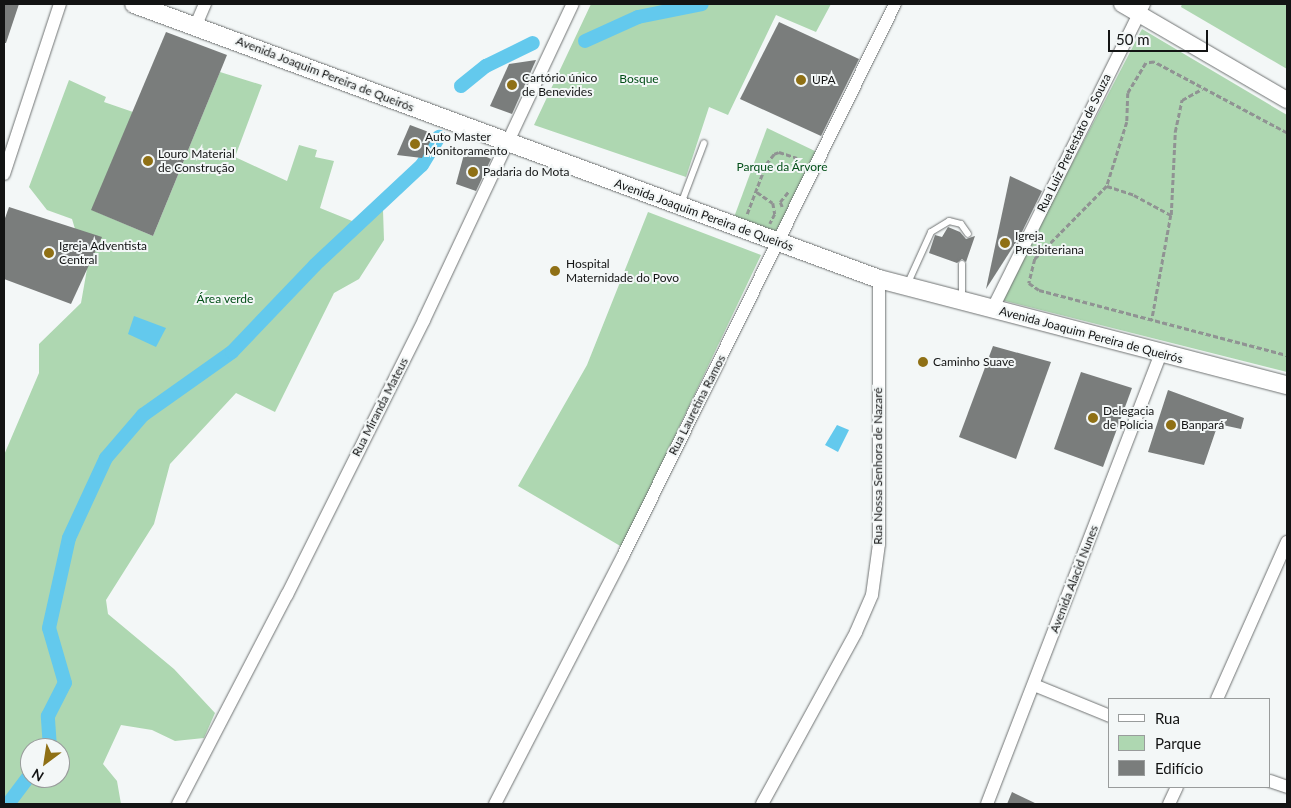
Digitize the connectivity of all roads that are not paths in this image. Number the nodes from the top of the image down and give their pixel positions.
1 (60, 4) edge
2 (134, 4) edge
3 (205, 4) edge
4 (573, 4) edge
5 (895, 4) edge
6 (1122, 4) edge
7 (1141, 9) edge
8 (196, 26) junction
9 (1287, 100) edge
10 (508, 142) junction
11 (704, 143) dead end
12 (4, 174) edge
13 (680, 208) junction
14 (968, 234) dead end
15 (772, 240) junction
16 (962, 264) dead end
17 (879, 279) junction
18 (906, 286) junction
19 (962, 302) junction
20 (992, 310) junction
21 (1160, 354) junction
22 (1287, 385) edge
23 (1287, 542) edge
24 (1034, 684) junction
25 (1217, 698) edge
26 (1108, 715) edge
27 (1271, 781) edge
28 (1287, 787) edge
29 (1177, 788) edge
30 (178, 804) edge
31 (496, 804) edge
32 (762, 804) edge
33 (987, 804) edge
34 (1169, 804) edge

1 - 12 street
2 - 8 main road, Avenida Joaquim Pereira de Queirós
3 - 8 street
4 - 10 street, Rua Miranda Mateus
5 - 15 street, Rua Lauretina Ramos
6 - 7 street
7 - 9 street
7 - 20 street, Rua Luiz Pretestato de Souza
8 - 10 main road, Avenida Joaquim Pereira de Queirós
10 - 13 main road, Avenida Joaquim Pereira de Queirós
10 - 30 street, Rua Miranda Mateus
11 - 13 lane
13 - 15 main road, Avenida Joaquim Pereira de Queirós
14 - 18 lane
15 - 17 main road, Avenida Joaquim Pereira de Queirós
15 - 31 street, Rua Lauretina Ramos
16 - 19 lane
17 - 18 main road, Avenida Joaquim Pereira de Queirós
17 - 32 street, Rua Nossa Senhora de Nazaré
18 - 19 main road, Avenida Joaquim Pereira de Queirós
19 - 20 main road, Avenida Joaquim Pereira de Queirós
20 - 21 main road, Avenida Joaquim Pereira de Queirós
21 - 22 main road, Avenida Joaquim Pereira de Queirós
21 - 24 street, Avenida Alacid Nunes
23 - 25 street
24 - 26 street
24 - 33 street, Avenida Alacid Nunes
27 - 28 street
29 - 34 street

